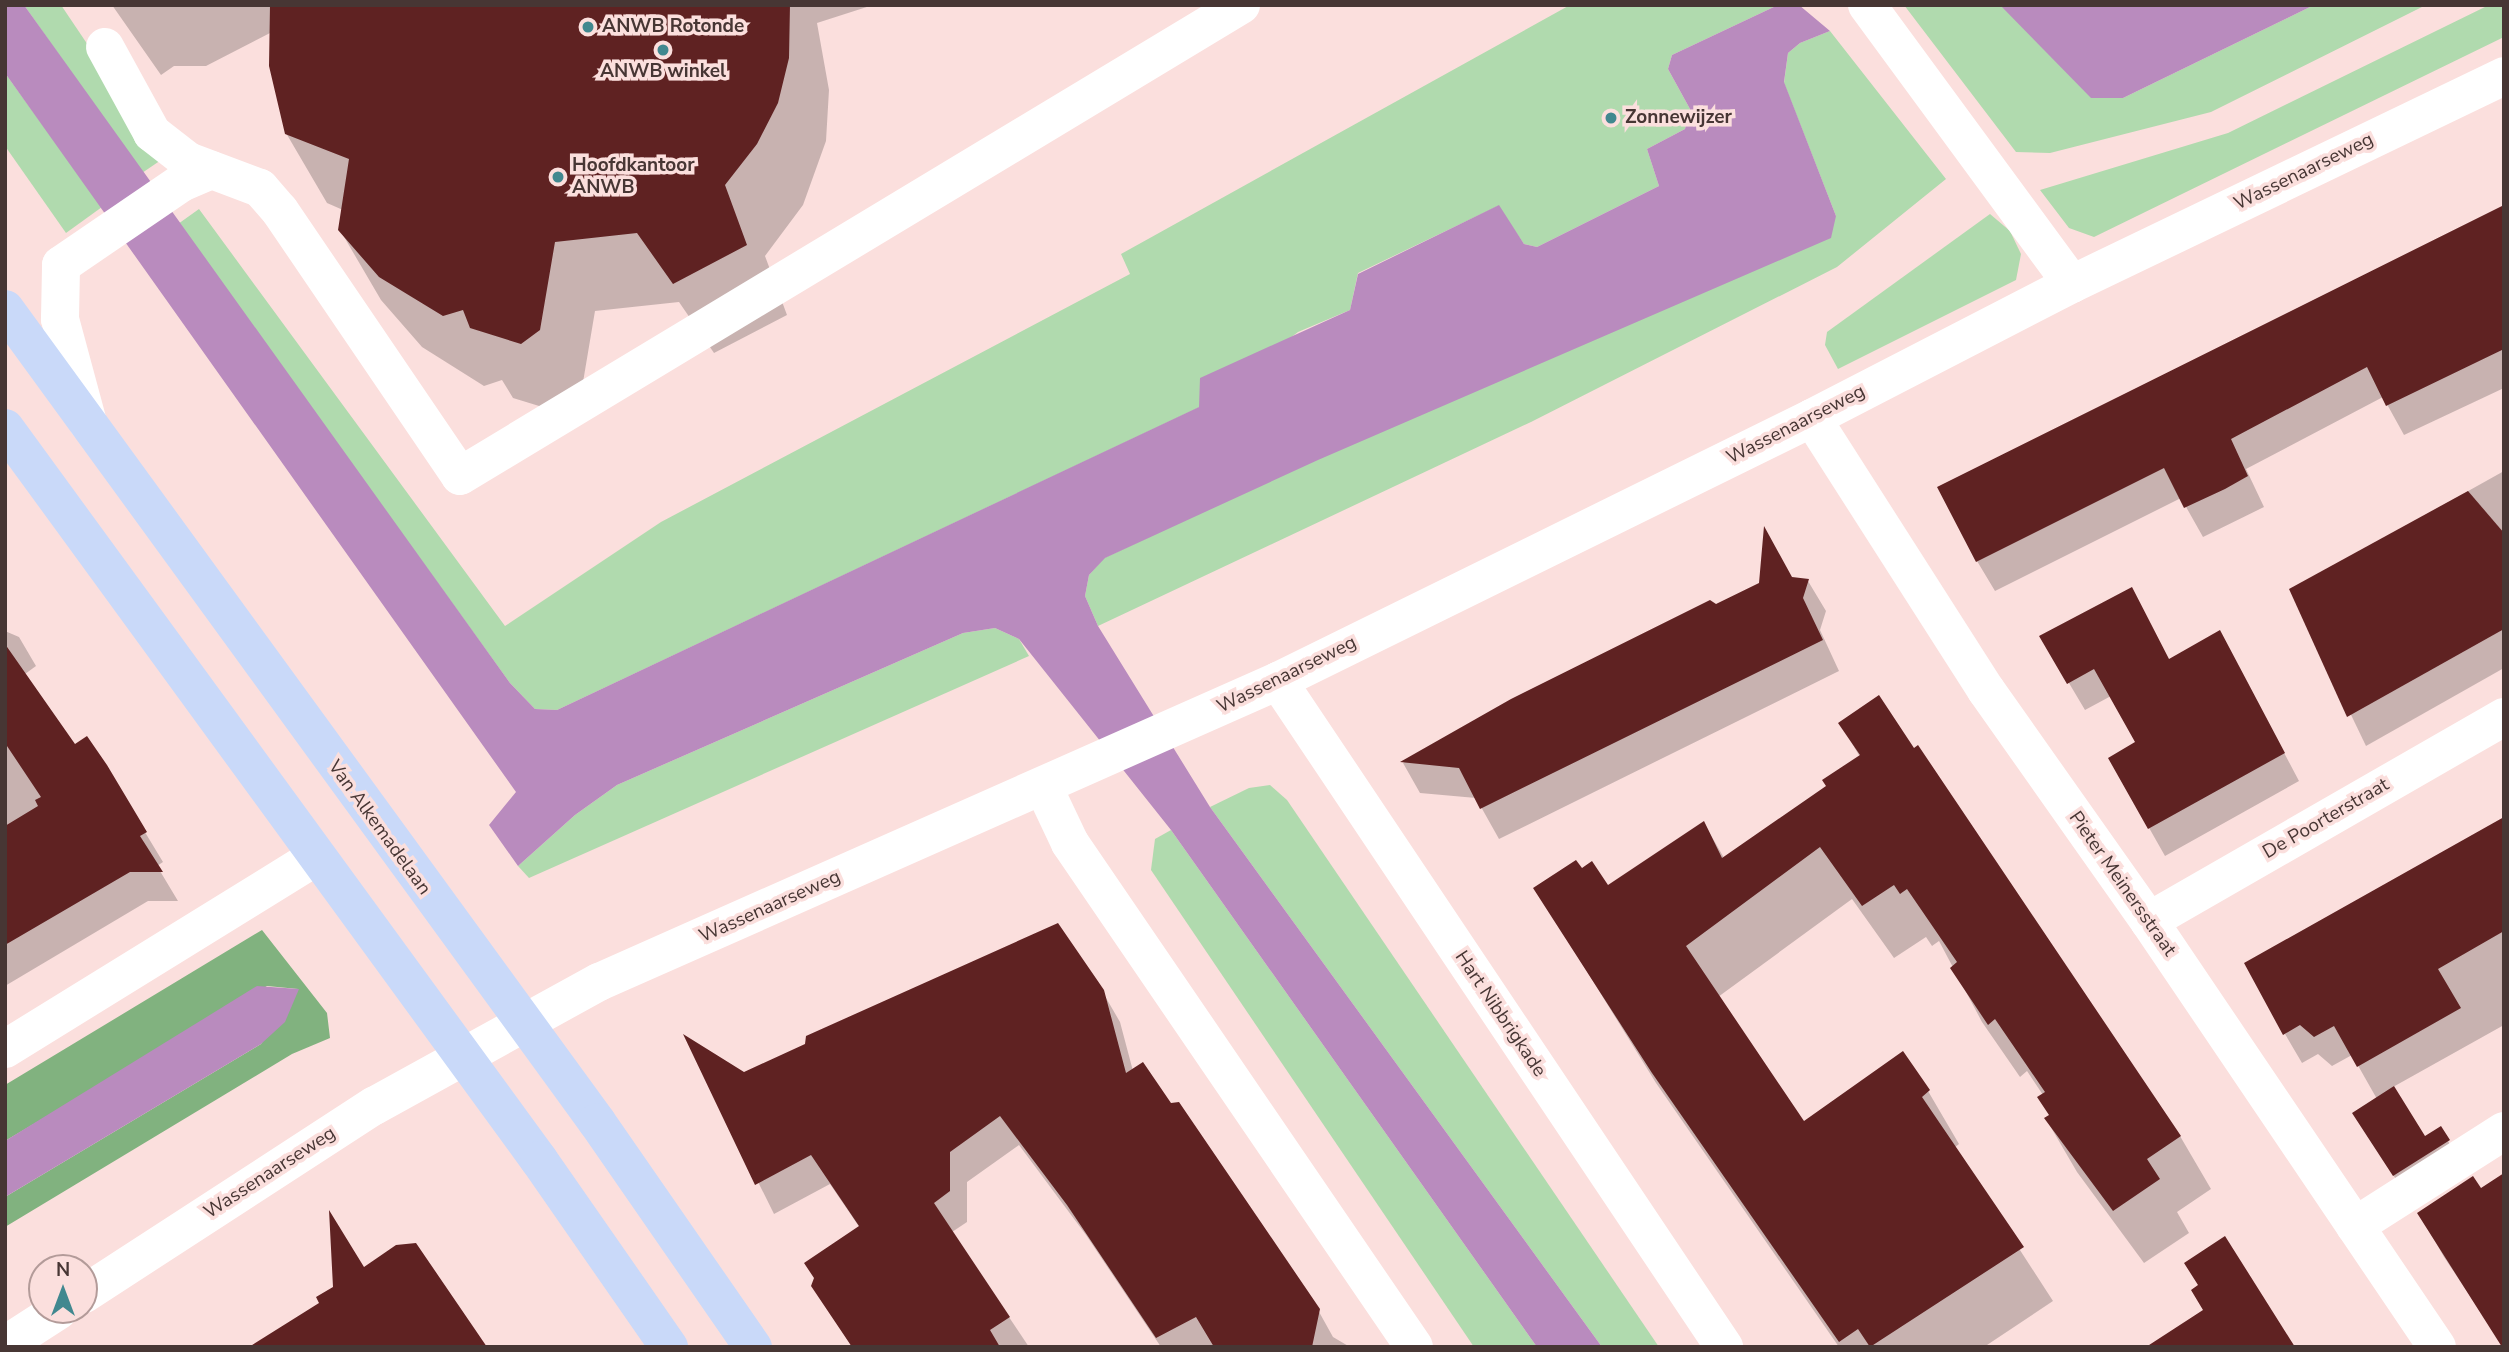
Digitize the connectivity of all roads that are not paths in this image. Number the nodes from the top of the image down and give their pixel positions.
1 (1241, 5) edge
2 (1867, 6) edge
3 (105, 47) dead end
4 (2504, 76) edge
5 (196, 177) junction
6 (2072, 284) junction
7 (5, 309) edge
8 (1812, 418) junction
9 (5, 428) edge
10 (90, 428) junction
11 (1278, 681) junction
12 (2504, 717) edge
13 (1043, 786) junction
14 (316, 857) junction
15 (2149, 921) junction
16 (524, 1022) junction
17 (5, 1049) edge
18 (461, 1056) junction
19 (2504, 1131) edge
20 (2354, 1226) junction
21 (98, 1285) edge
22 (37, 1324) edge
23 (5, 1345) edge
24 (669, 1347) edge
25 (753, 1347) edge
26 (1414, 1347) edge
27 (1724, 1347) edge
28 (2437, 1347) edge

1 - 5 street
2 - 6 street
3 - 5 street
4 - 6 street, Wassenaarseweg
5 - 10 street
6 - 8 street, Wassenaarseweg
7 - 10 main road, Van Alkemadelaan
8 - 11 street, Wassenaarseweg
8 - 15 street, Pieter Meinersstraat
9 - 14 main road
10 - 16 main road, Van Alkemadelaan
11 - 13 street, Wassenaarseweg
11 - 27 street, Hart Nibbrigkade
12 - 15 street, De Poorterstraat
13 - 16 street, Wassenaarseweg
13 - 26 street
14 - 17 street
14 - 18 main road
15 - 20 street, Pieter Meinersstraat
16 - 18 street, Wassenaarseweg
16 - 25 main road, Van Alkemadelaan
18 - 21 street, Wassenaarseweg
18 - 24 main road
19 - 20 street
20 - 28 street, Pieter Meinersstraat
22 - 23 street

